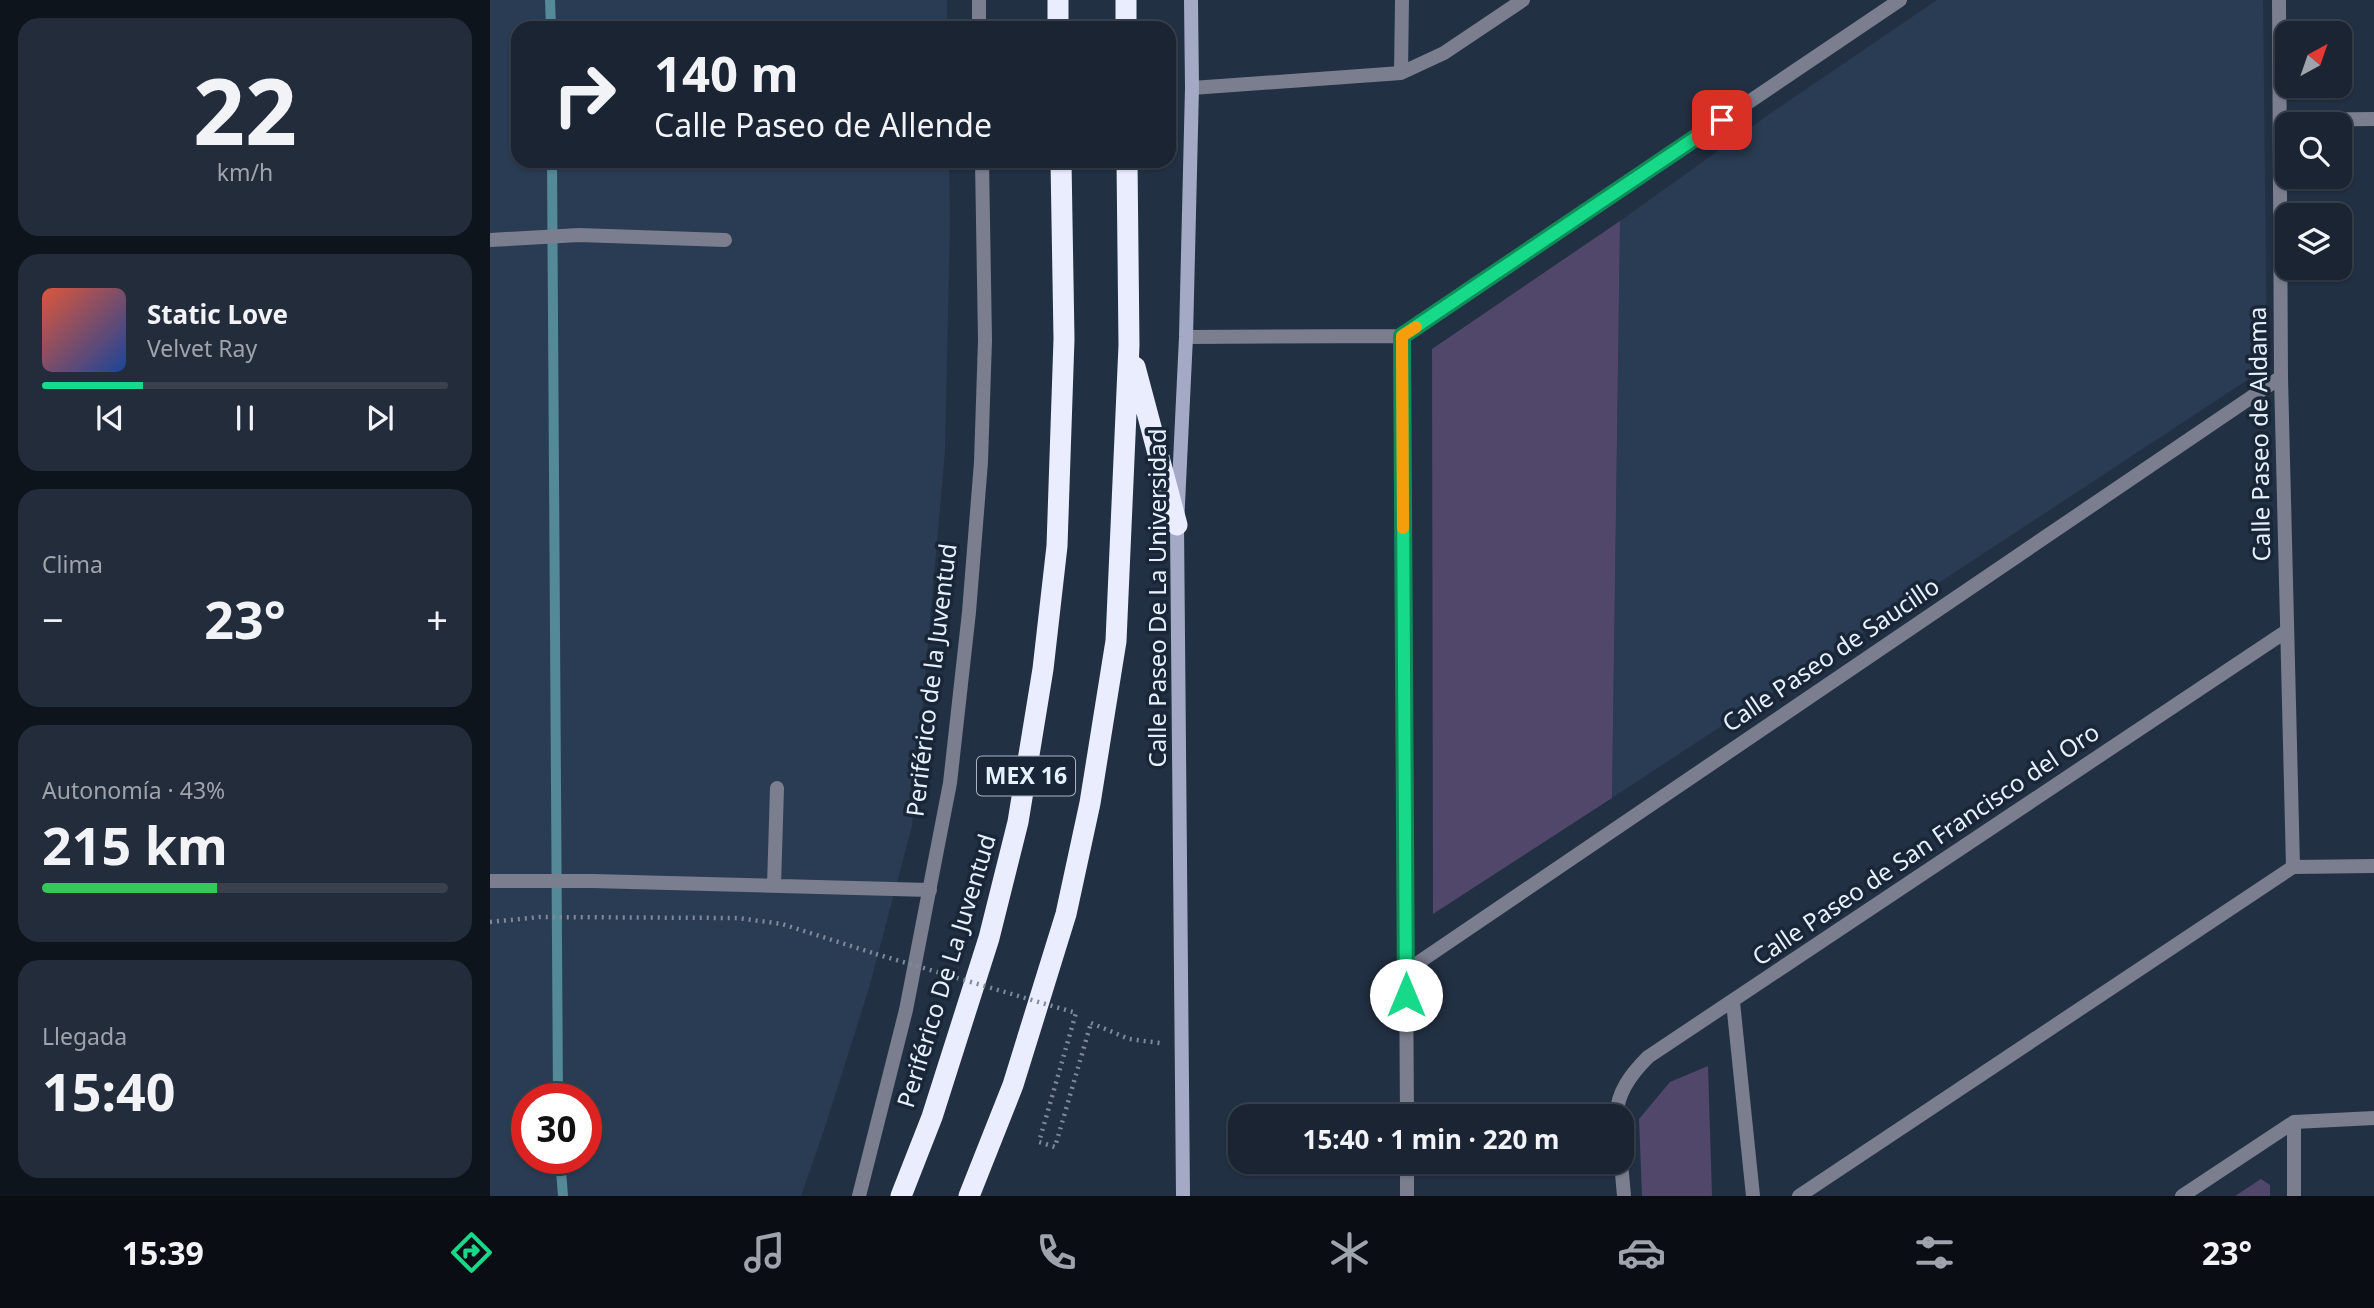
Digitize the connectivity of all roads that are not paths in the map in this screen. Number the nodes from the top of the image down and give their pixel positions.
1 (979, 0) edge
2 (1058, 0) edge
3 (1126, 0) edge
4 (1191, 0) edge
5 (1402, 0) edge
6 (1523, 0) edge
7 (1900, 0) edge
8 (2279, 0) edge
9 (979, 21) edge
10 (1058, 21) edge
11 (1126, 21) edge
12 (1401, 72) junction
13 (1192, 88) junction
14 (2280, 112) edge
15 (2352, 120) edge
16 (2374, 120) edge
17 (982, 168) edge
18 (1061, 168) edge
19 (1128, 168) edge
20 (2280, 189) edge
21 (490, 240) edge
22 (724, 240) dead end
23 (1402, 336) junction
24 (1186, 337) junction
25 (1129, 345) junction
26 (2281, 377) junction
27 (1177, 526) junction
28 (2285, 632) junction
29 (776, 788) dead end
30 (2374, 866) edge
31 (2293, 867) junction
32 (490, 881) edge
33 (774, 886) junction
34 (930, 890) junction
35 (1406, 971) junction
36 (1733, 1002) junction
37 (1407, 1104) edge
38 (1618, 1104) edge
39 (2374, 1118) edge
40 (2294, 1122) junction
41 (1407, 1174) edge
42 (1622, 1174) edge
43 (859, 1196) edge
44 (901, 1196) edge
45 (969, 1196) edge
46 (1183, 1196) edge
47 (1407, 1196) edge
48 (1624, 1196) edge
49 (1753, 1196) edge
50 (1799, 1196) edge
51 (2182, 1196) edge
52 (2294, 1196) edge

1 - 9 street
2 - 10 highway
3 - 11 highway
4 - 13 street, Calle Paseo De La Universidad
5 - 12 street
6 - 12 street
7 - 23 street
8 - 14 street, Calle Paseo de Aldama
12 - 13 street
13 - 24 street, Calle Paseo De La Universidad
15 - 16 street
17 - 34 street, Periférico de la Juventud
18 - 44 highway, Periférico De La Juventud / MEX 16
19 - 25 highway, MEX 16
20 - 26 street, Calle Paseo de Aldama
21 - 22 street
23 - 24 street
23 - 35 street
24 - 27 street, Calle Paseo De La Universidad
25 - 27 highway
25 - 45 highway, MEX 16
26 - 28 street, Calle Paseo de Aldama
26 - 35 street, Calle Paseo de Saucillo
27 - 46 street, Calle Paseo De La Universidad
28 - 31 street, Calle Paseo de Aldama
28 - 36 street, Calle Paseo de San Francisco del Oro
29 - 33 street
30 - 31 street
31 - 50 street
32 - 33 street
33 - 34 street
34 - 43 street, Periférico de la Juventud
35 - 37 street
36 - 38 street, Calle Paseo de San Francisco del Oro
36 - 49 street
39 - 40 street
40 - 51 street
40 - 52 street
41 - 47 street
42 - 48 street

